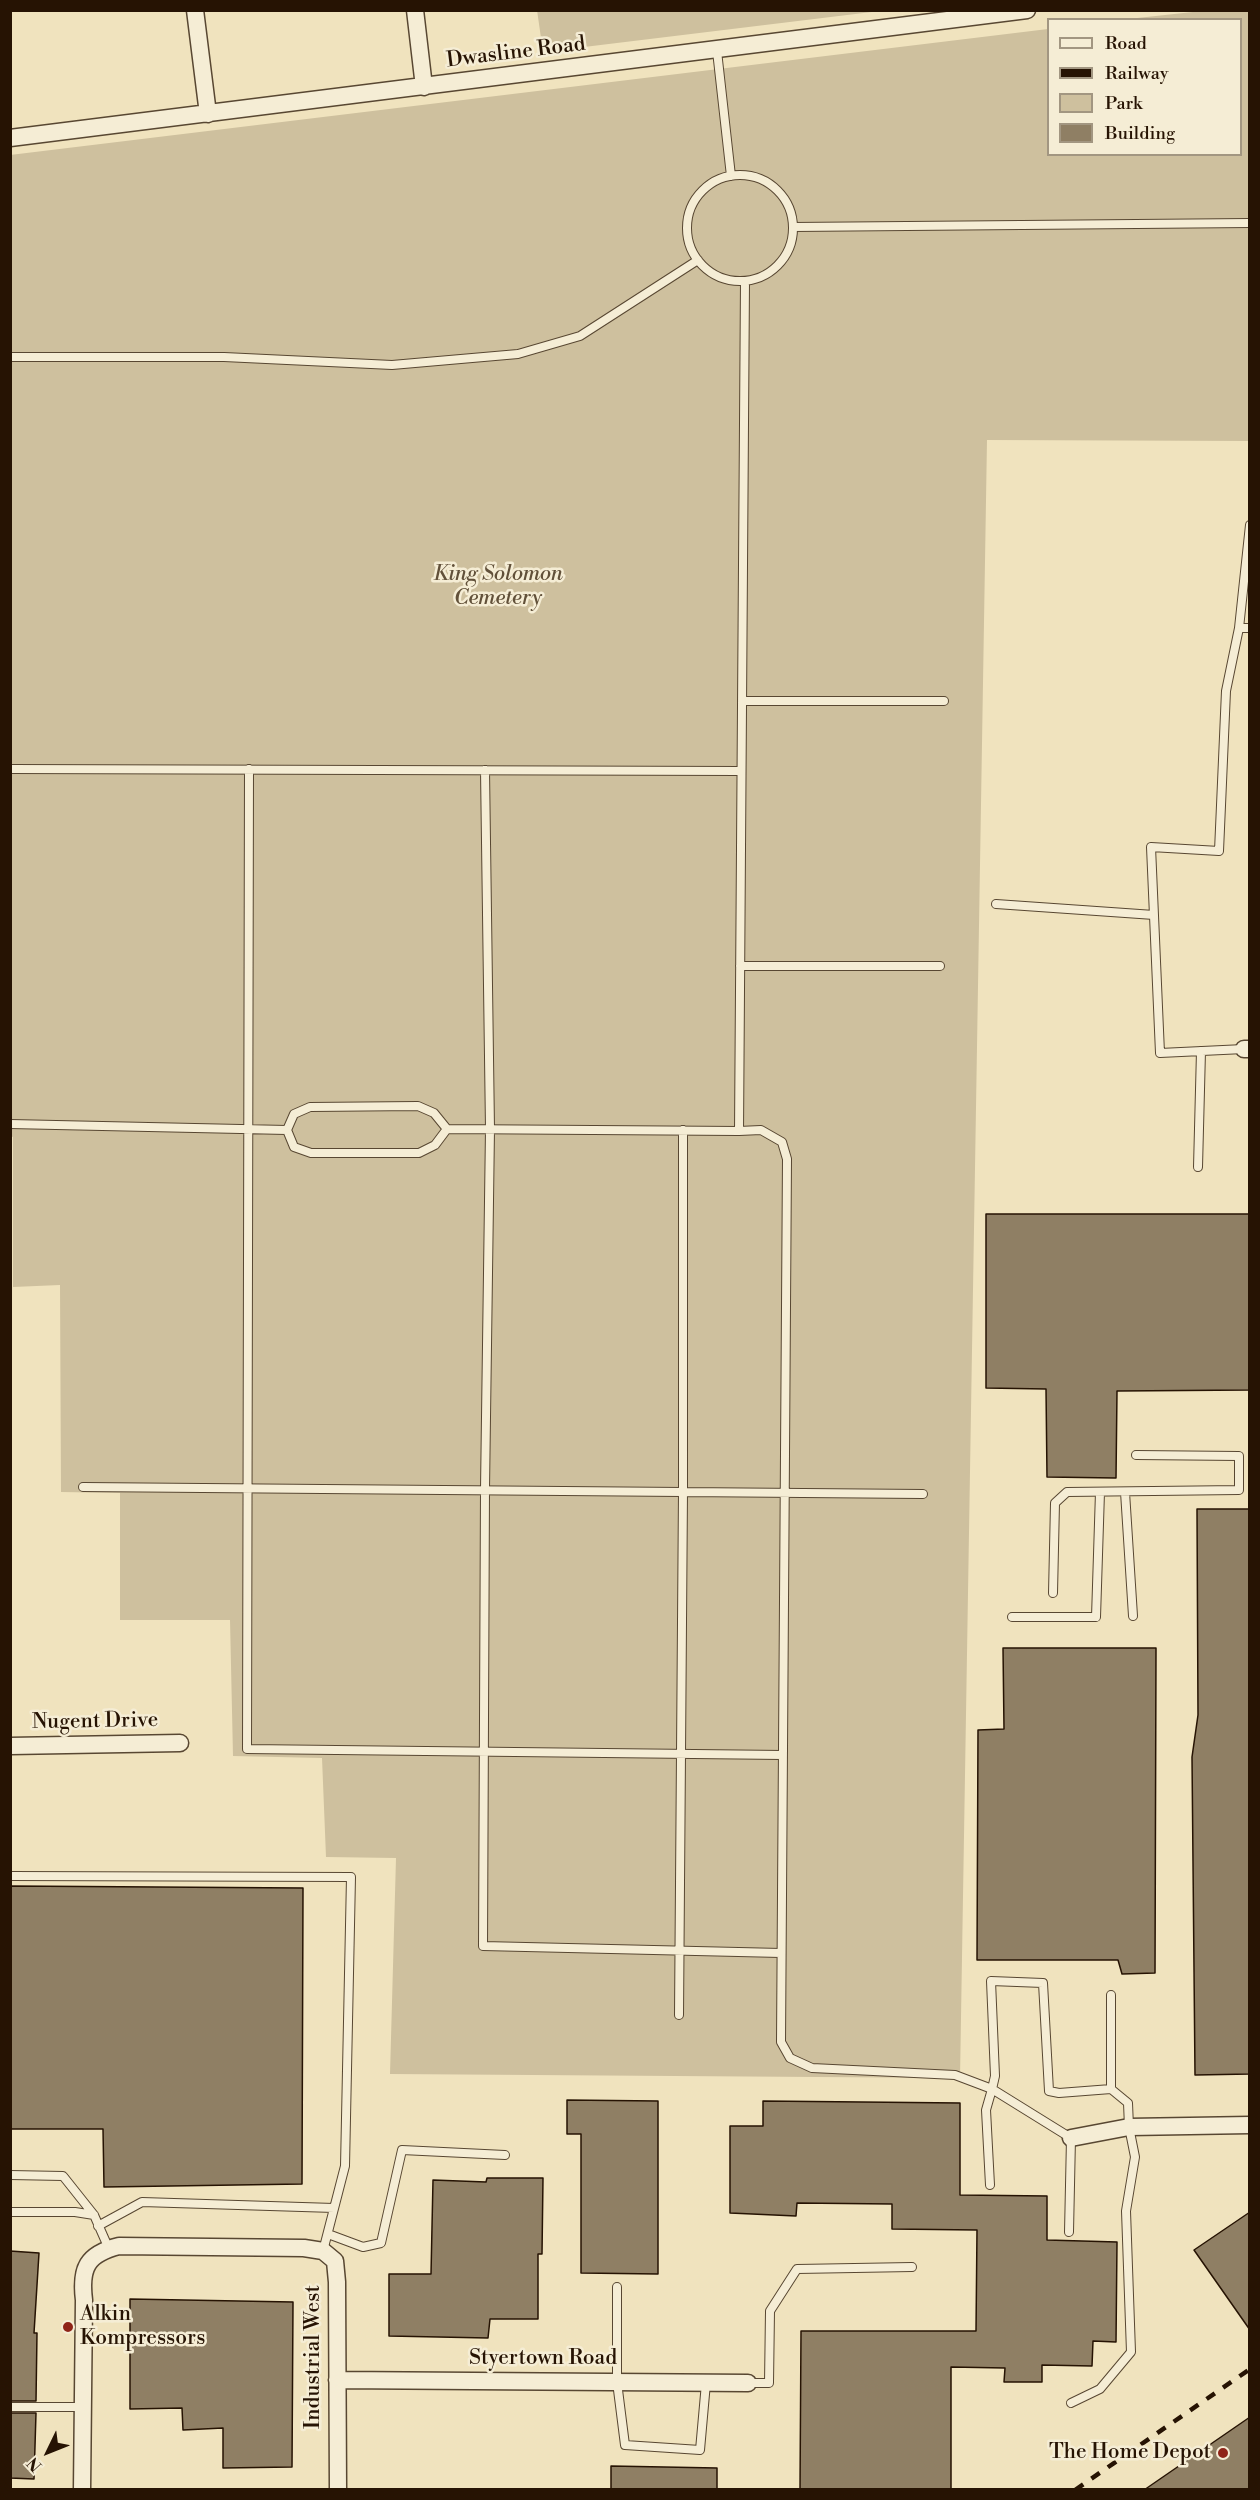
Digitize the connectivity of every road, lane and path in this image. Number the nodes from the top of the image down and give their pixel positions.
1 (195, 10) edge
2 (415, 10) edge
3 (1027, 10) edge
4 (717, 51) junction
5 (424, 87) junction
6 (208, 114) junction
7 (10, 138) edge
8 (731, 176) junction
9 (1250, 223) edge
10 (793, 227) junction
11 (698, 260) junction
12 (745, 281) junction
13 (10, 357) edge
14 (1250, 525) edge
15 (1239, 628) junction
16 (1250, 628) edge
17 (742, 701) junction
18 (944, 701) dead end
19 (10, 769) edge
20 (249, 769) junction
21 (485, 770) junction
22 (741, 771) junction
23 (996, 904) dead end
24 (1154, 915) junction
25 (740, 966) junction
26 (940, 966) dead end
27 (1247, 1049) edge
28 (1201, 1051) junction
29 (10, 1124) edge
30 (248, 1128) junction
31 (447, 1129) junction
32 (490, 1129) junction
33 (287, 1130) junction
34 (683, 1130) junction
35 (739, 1131) junction
36 (1198, 1167) dead end
37 (1136, 1455) dead end
38 (1239, 1480) junction
39 (1250, 1480) edge
40 (83, 1487) dead end
41 (248, 1488) junction
42 (485, 1490) junction
43 (683, 1491) junction
44 (785, 1491) junction
45 (1125, 1491) junction
46 (1100, 1492) junction
47 (923, 1494) dead end
48 (1053, 1593) dead end
49 (1133, 1616) dead end
50 (1011, 1617) dead end
51 (180, 1743) dead end
52 (10, 1746) edge
53 (483, 1752) junction
54 (680, 1754) junction
55 (783, 1755) junction
56 (10, 1876) edge
57 (679, 1951) junction
58 (781, 1953) junction
59 (1112, 1995) dead end
60 (679, 2015) dead end
61 (992, 2089) junction
62 (1111, 2089) junction
63 (1250, 2125) edge
64 (1129, 2127) junction
65 (1071, 2138) junction
66 (505, 2155) dead end
67 (10, 2175) edge
68 (990, 2185) dead end
69 (334, 2208) junction
70 (10, 2212) edge
71 (94, 2215) junction
72 (99, 2226) junction
73 (1069, 2232) dead end
74 (328, 2234) junction
75 (109, 2249) junction
76 (323, 2251) junction
77 (912, 2267) dead end
78 (617, 2287) dead end
79 (337, 2380) junction
80 (617, 2382) junction
81 (706, 2383) junction
82 (748, 2383) joint
83 (1071, 2403) dead end
84 (10, 2407) edge
85 (83, 2407) junction
86 (82, 2490) edge
87 (338, 2490) edge

1 - 6 street
2 - 5 street
3 - 4 street, Dwasline Road
4 - 5 street, Dwasline Road
4 - 8 lane
5 - 6 street, Dwasline Road
6 - 7 street, Dwasline Road
8 - 10 lane
8 - 11 lane
9 - 10 lane
10 - 12 lane
11 - 12 lane
11 - 13 lane
12 - 17 lane
14 - 15 lane
15 - 16 lane
15 - 24 lane
17 - 18 lane
17 - 22 lane
19 - 20 lane
20 - 21 lane
20 - 30 lane
21 - 22 lane
21 - 32 lane
22 - 25 lane
23 - 24 lane
24 - 28 lane
25 - 26 lane
25 - 35 lane
27 - 28 lane
28 - 36 lane
29 - 30 lane
30 - 33 lane
30 - 41 lane
31 - 32 lane
31 - 33 lane
31 - 33 lane
32 - 34 lane
32 - 42 lane
34 - 35 lane
34 - 43 lane
35 - 44 lane
37 - 38 lane
38 - 39 lane
38 - 45 lane
40 - 41 lane
41 - 42 lane
41 - 53 lane
42 - 43 lane
42 - 53 lane
43 - 44 lane
43 - 54 lane
44 - 47 lane
44 - 55 lane
45 - 46 lane
45 - 49 lane
46 - 48 lane
46 - 50 lane
51 - 52 street, Nugent Drive
53 - 54 lane
53 - 57 lane
54 - 55 lane
54 - 57 lane
55 - 58 lane
56 - 69 lane
57 - 58 lane
57 - 60 lane
58 - 61 lane
59 - 62 lane
61 - 62 lane
61 - 65 lane
61 - 68 lane
62 - 64 lane
63 - 64 street
64 - 65 street
64 - 83 lane
65 - 73 lane
66 - 74 lane
67 - 71 lane
69 - 72 lane
69 - 74 lane
70 - 71 lane
71 - 72 lane
72 - 75 lane
74 - 76 lane
75 - 76 street
75 - 85 street
76 - 79 street, Industrial West
77 - 82 lane
78 - 80 lane
79 - 80 street, Styertown Road
79 - 87 street, Industrial West
80 - 81 street, Styertown Road
80 - 81 lane
81 - 82 street, Styertown Road
84 - 85 lane
85 - 86 street

